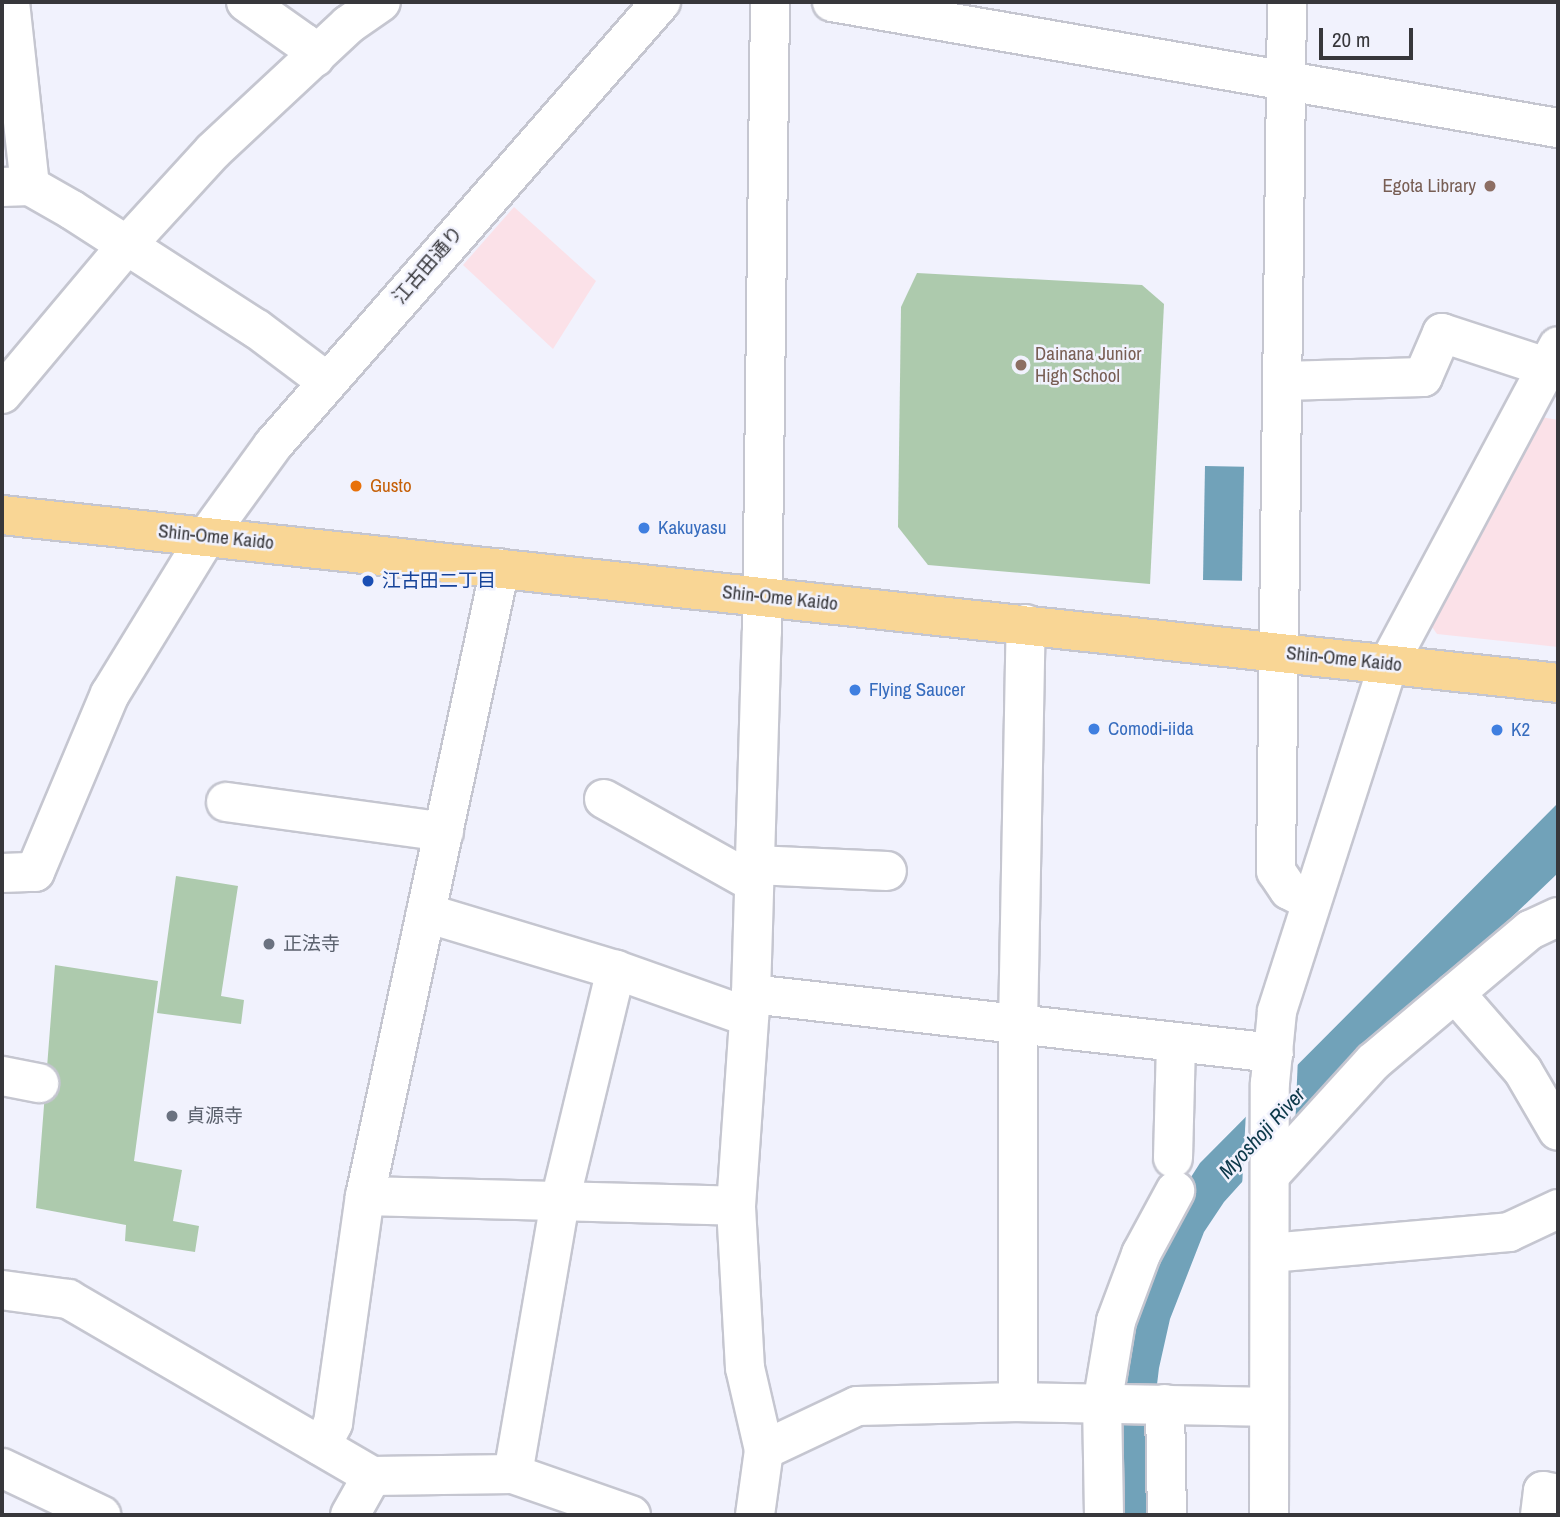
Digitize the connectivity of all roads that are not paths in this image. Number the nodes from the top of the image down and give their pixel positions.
1 (10, 2) edge
2 (246, 2) edge
3 (381, 2) edge
4 (661, 2) edge
5 (770, 2) edge
6 (832, 2) edge
7 (1287, 2) edge
8 (1025, 18) edge
9 (315, 57) junction
10 (1284, 80) junction
11 (1558, 128) edge
12 (16, 186) edge
13 (126, 246) junction
14 (1552, 357) edge
15 (326, 381) junction
16 (1283, 381) junction
17 (2, 394) edge
18 (2, 515) edge
19 (207, 536) junction
20 (500, 568) junction
21 (762, 596) junction
22 (1026, 624) junction
23 (1277, 651) junction
24 (1389, 663) junction
25 (1558, 683) edge
26 (604, 799) dead end
27 (226, 803) dead end
28 (444, 832) junction
29 (887, 871) dead end
30 (2, 873) edge
31 (755, 874) junction
32 (1310, 901) junction
33 (426, 913) junction
34 (1558, 917) edge
35 (616, 970) junction
36 (1455, 993) junction
37 (750, 1005) junction
38 (1018, 1026) junction
39 (1176, 1044) junction
40 (2, 1076) edge
41 (1265, 1079) junction
42 (40, 1083) dead end
43 (1558, 1130) edge
44 (1272, 1162) junction
45 (365, 1196) junction
46 (561, 1201) junction
47 (736, 1206) junction
48 (1558, 1209) edge
49 (1270, 1253) junction
50 (2, 1290) edge
51 (1018, 1402) junction
52 (1107, 1405) junction
53 (1162, 1405) junction
54 (1269, 1407) junction
55 (321, 1446) junction
56 (764, 1450) junction
57 (2, 1468) edge
58 (513, 1474) junction
59 (372, 1476) junction
60 (1558, 1494) edge
61 (101, 1515) edge
62 (350, 1515) edge
63 (631, 1515) edge
64 (755, 1515) edge
65 (1104, 1515) edge
66 (1167, 1515) edge
67 (1269, 1515) edge
68 (1540, 1515) edge

1 - 12 street
2 - 9 street
3 - 9 street
4 - 15 street, 江古田通り
5 - 21 street
6 - 8 street
7 - 10 street
8 - 10 street
9 - 13 street
10 - 11 street
10 - 16 street
12 - 13 street
13 - 15 street
13 - 17 street
14 - 16 street
14 - 24 street
15 - 19 street, 江古田通り
16 - 23 street
18 - 19 main road, Shin-Ome Kaido
19 - 20 main road, Shin-Ome Kaido
19 - 30 street, 江古田通り
20 - 21 main road, Shin-Ome Kaido
20 - 28 street
21 - 22 main road, Shin-Ome Kaido
21 - 31 street
22 - 23 main road, Shin-Ome Kaido
22 - 38 street
23 - 24 main road, Shin-Ome Kaido
23 - 32 street
24 - 25 main road, Shin-Ome Kaido
24 - 32 street
26 - 31 street
27 - 28 street
28 - 33 street
29 - 31 street
31 - 37 street
32 - 41 street
33 - 35 street
33 - 45 street
34 - 36 street
35 - 37 street
35 - 46 street
36 - 43 street
36 - 44 street
37 - 38 street
37 - 47 street
38 - 39 street
38 - 51 street
39 - 41 street
39 - 52 street
40 - 42 street
41 - 44 street
44 - 49 street
45 - 46 street
45 - 55 street
46 - 47 street
46 - 58 street
47 - 56 street
48 - 49 street
49 - 54 street
50 - 55 street
51 - 52 street
51 - 56 street
52 - 53 street
52 - 65 street
53 - 54 street
53 - 66 street
54 - 67 street
55 - 59 street
56 - 64 street
57 - 61 street
58 - 59 street
58 - 63 street
59 - 62 street
60 - 68 street

